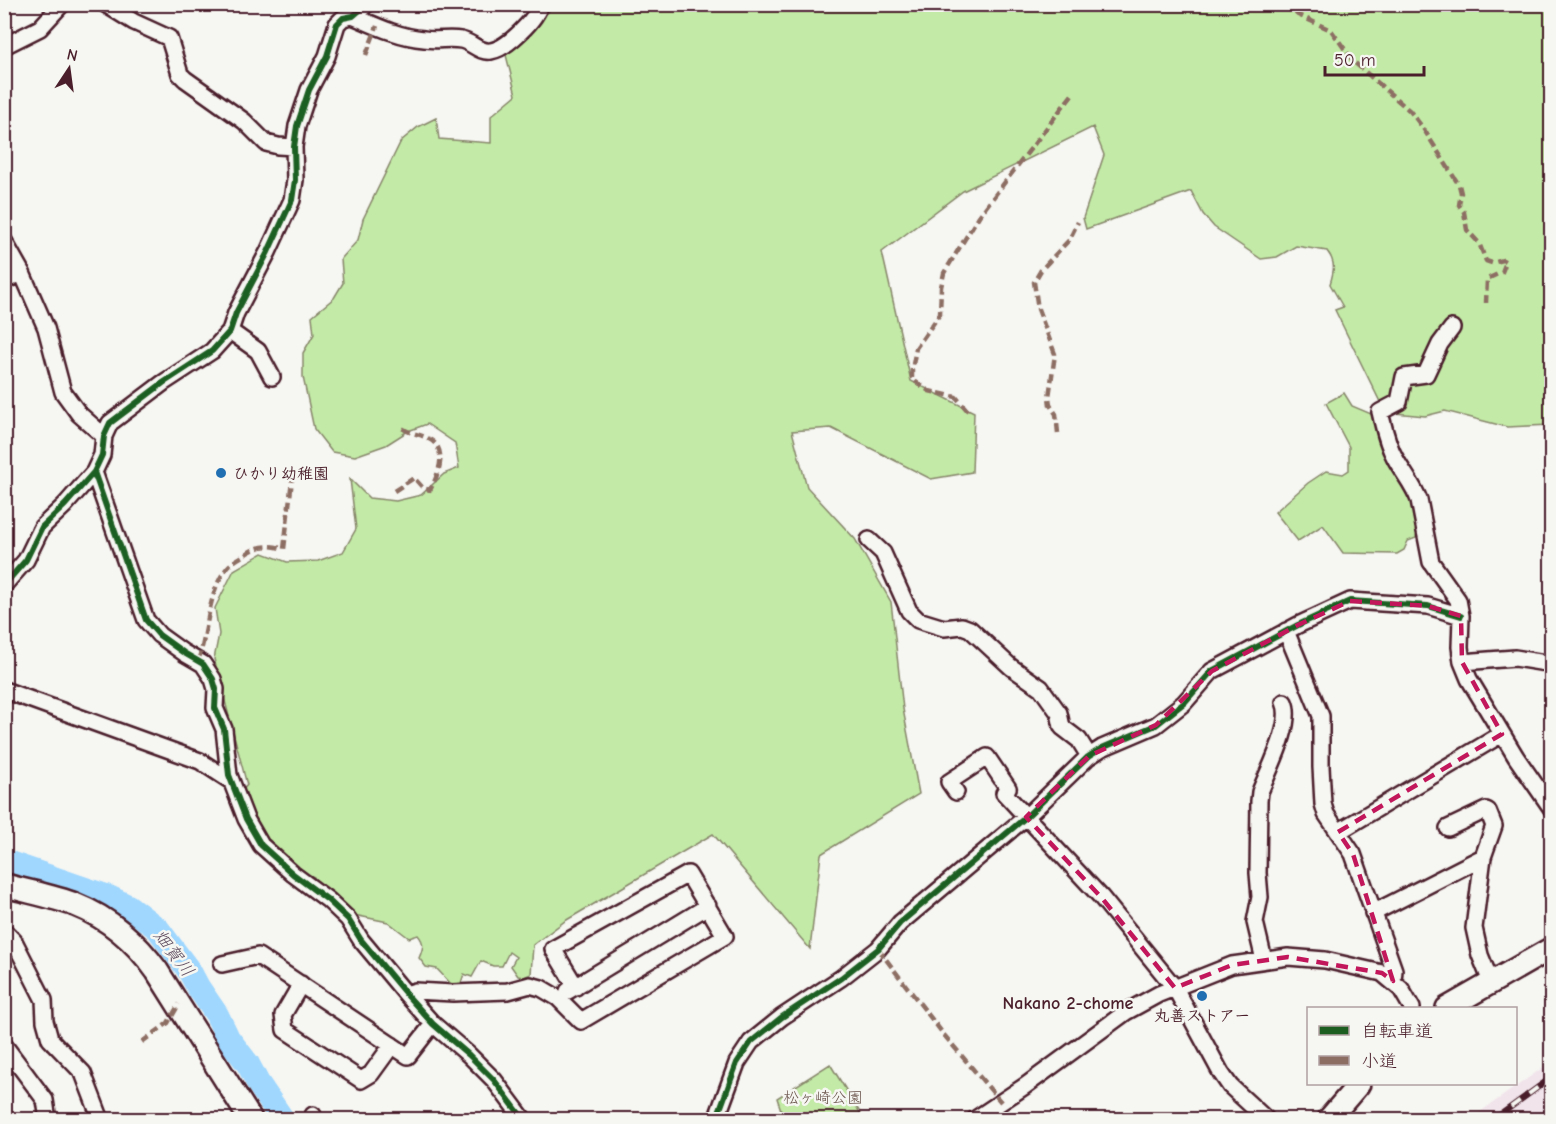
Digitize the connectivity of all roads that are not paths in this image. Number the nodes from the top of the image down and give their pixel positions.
1 (62, 4) edge
2 (105, 4) edge
3 (367, 4) edge
4 (540, 4) edge
5 (353, 16) junction
6 (4, 46) edge
7 (294, 147) junction
8 (4, 241) edge
9 (22, 273) junction
10 (4, 281) edge
11 (1452, 328) dead end
12 (230, 331) junction
13 (272, 378) dead end
14 (105, 436) junction
15 (94, 472) junction
16 (869, 540) dead end
17 (4, 585) edge
18 (1461, 616) junction
19 (1286, 631) junction
20 (1462, 662) junction
21 (1551, 664) edge
22 (4, 690) edge
23 (1284, 702) dead end
24 (1502, 734) junction
25 (1089, 756) junction
26 (231, 781) junction
27 (956, 792) dead end
28 (1551, 808) edge
29 (1026, 817) junction
30 (1448, 828) dead end
31 (1338, 832) junction
32 (1483, 858) junction
33 (4, 885) edge
34 (708, 906) junction
35 (1373, 913) junction
36 (4, 931) edge
37 (1551, 948) edge
38 (1264, 960) junction
39 (222, 964) dead end
40 (1393, 981) junction
41 (1491, 982) junction
42 (301, 984) junction
43 (576, 987) junction
44 (1175, 988) junction
45 (406, 994) junction
46 (558, 998) junction
47 (1411, 1007) edge
48 (1449, 1007) edge
49 (433, 1024) junction
50 (4, 1045) edge
51 (392, 1045) junction
52 (1357, 1085) edge
53 (48, 1119) edge
54 (101, 1119) edge
55 (251, 1119) edge
56 (524, 1119) edge
57 (723, 1119) edge
58 (975, 1119) edge
59 (1267, 1119) edge
60 (1328, 1119) edge

1 - 6 street
2 - 7 street
3 - 5 street
4 - 5 street
5 - 7 street
7 - 12 street
8 - 9 street
9 - 10 street
9 - 14 street
11 - 18 street
12 - 13 street
12 - 14 street
14 - 15 street
15 - 17 street
15 - 26 street
16 - 25 street
18 - 19 street
18 - 20 street
19 - 25 street
19 - 31 street
20 - 21 street
20 - 24 street
22 - 26 street
23 - 38 street
24 - 28 street
24 - 31 street
25 - 29 street
26 - 45 street
27 - 29 street
29 - 44 street
29 - 57 street
30 - 32 street
31 - 35 street
32 - 35 street
32 - 41 street
33 - 55 main road
34 - 43 street
34 - 43 street
34 - 46 street
35 - 40 street
36 - 54 street
37 - 41 main road
38 - 40 street
38 - 44 street
39 - 42 street
40 - 47 street
41 - 48 main road
42 - 51 street
42 - 51 street
43 - 46 street
44 - 58 street
44 - 59 street
45 - 46 street
45 - 49 street
49 - 51 street
49 - 56 street
50 - 53 street
52 - 60 main road

